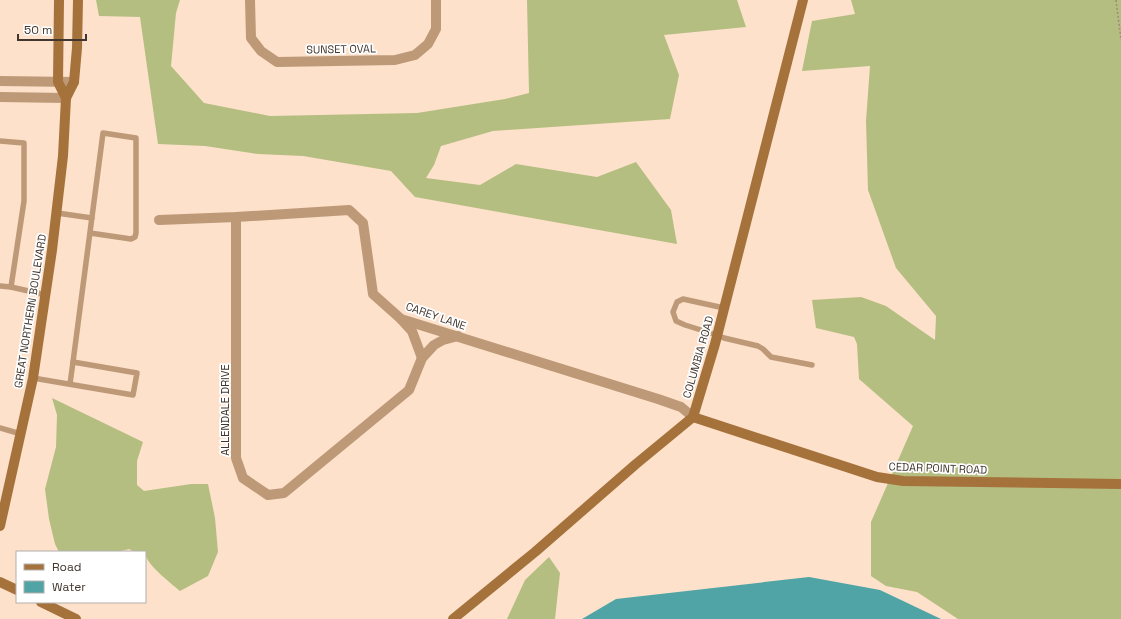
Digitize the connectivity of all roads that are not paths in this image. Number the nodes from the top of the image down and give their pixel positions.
1 (59, 0) edge
2 (78, 0) edge
3 (250, 0) edge
4 (436, 0) edge
5 (803, 0) edge
6 (0, 81) edge
7 (58, 82) junction
8 (74, 82) junction
9 (0, 97) edge
10 (66, 98) junction
11 (0, 140) edge
12 (57, 213) junction
13 (236, 217) junction
14 (92, 218) junction
15 (159, 220) dead end
16 (90, 233) junction
17 (0, 286) edge
18 (11, 287) junction
19 (46, 295) junction
20 (724, 308) junction
21 (401, 319) junction
22 (717, 335) junction
23 (458, 336) junction
24 (422, 358) junction
25 (73, 362) junction
26 (812, 365) dead end
27 (33, 378) junction
28 (70, 384) junction
29 (693, 417) junction
30 (0, 428) edge
31 (21, 434) junction
32 (1121, 484) edge
33 (0, 526) edge
34 (0, 582) edge
35 (16, 590) edge
36 (43, 603) edge
37 (76, 619) edge
38 (453, 619) edge

1 - 7 street, GREAT NORTHERN BOULEVARD
2 - 8 street, GREAT NORTHERN BOULEVARD
3 - 4 street, SUNSET OVAL
5 - 20 street, COLUMBIA ROAD
6 - 7 street
7 - 8 street
7 - 10 street, GREAT NORTHERN BOULEVARD
8 - 10 street, GREAT NORTHERN BOULEVARD
9 - 10 street
10 - 12 street, GREAT NORTHERN BOULEVARD
11 - 18 lane
12 - 14 lane
12 - 19 street, GREAT NORTHERN BOULEVARD
13 - 15 street, CAREY LANE
13 - 21 street, CAREY LANE
13 - 24 street, ALLENDALE DRIVE
14 - 16 lane
14 - 16 lane
16 - 25 lane
17 - 18 lane
18 - 19 lane
19 - 27 street, GREAT NORTHERN BOULEVARD
20 - 22 street, COLUMBIA ROAD
20 - 22 lane
21 - 23 street, CAREY LANE
21 - 24 street
22 - 26 lane
22 - 29 street, COLUMBIA ROAD
23 - 24 street, ALLENDALE DRIVE
23 - 29 street, CAREY LANE
25 - 28 lane
25 - 28 lane
27 - 28 lane
27 - 31 street, GREAT NORTHERN BOULEVARD
29 - 32 street, CEDAR POINT ROAD
29 - 38 street
30 - 31 lane
31 - 33 street, GREAT NORTHERN BOULEVARD
34 - 35 street
36 - 37 street

